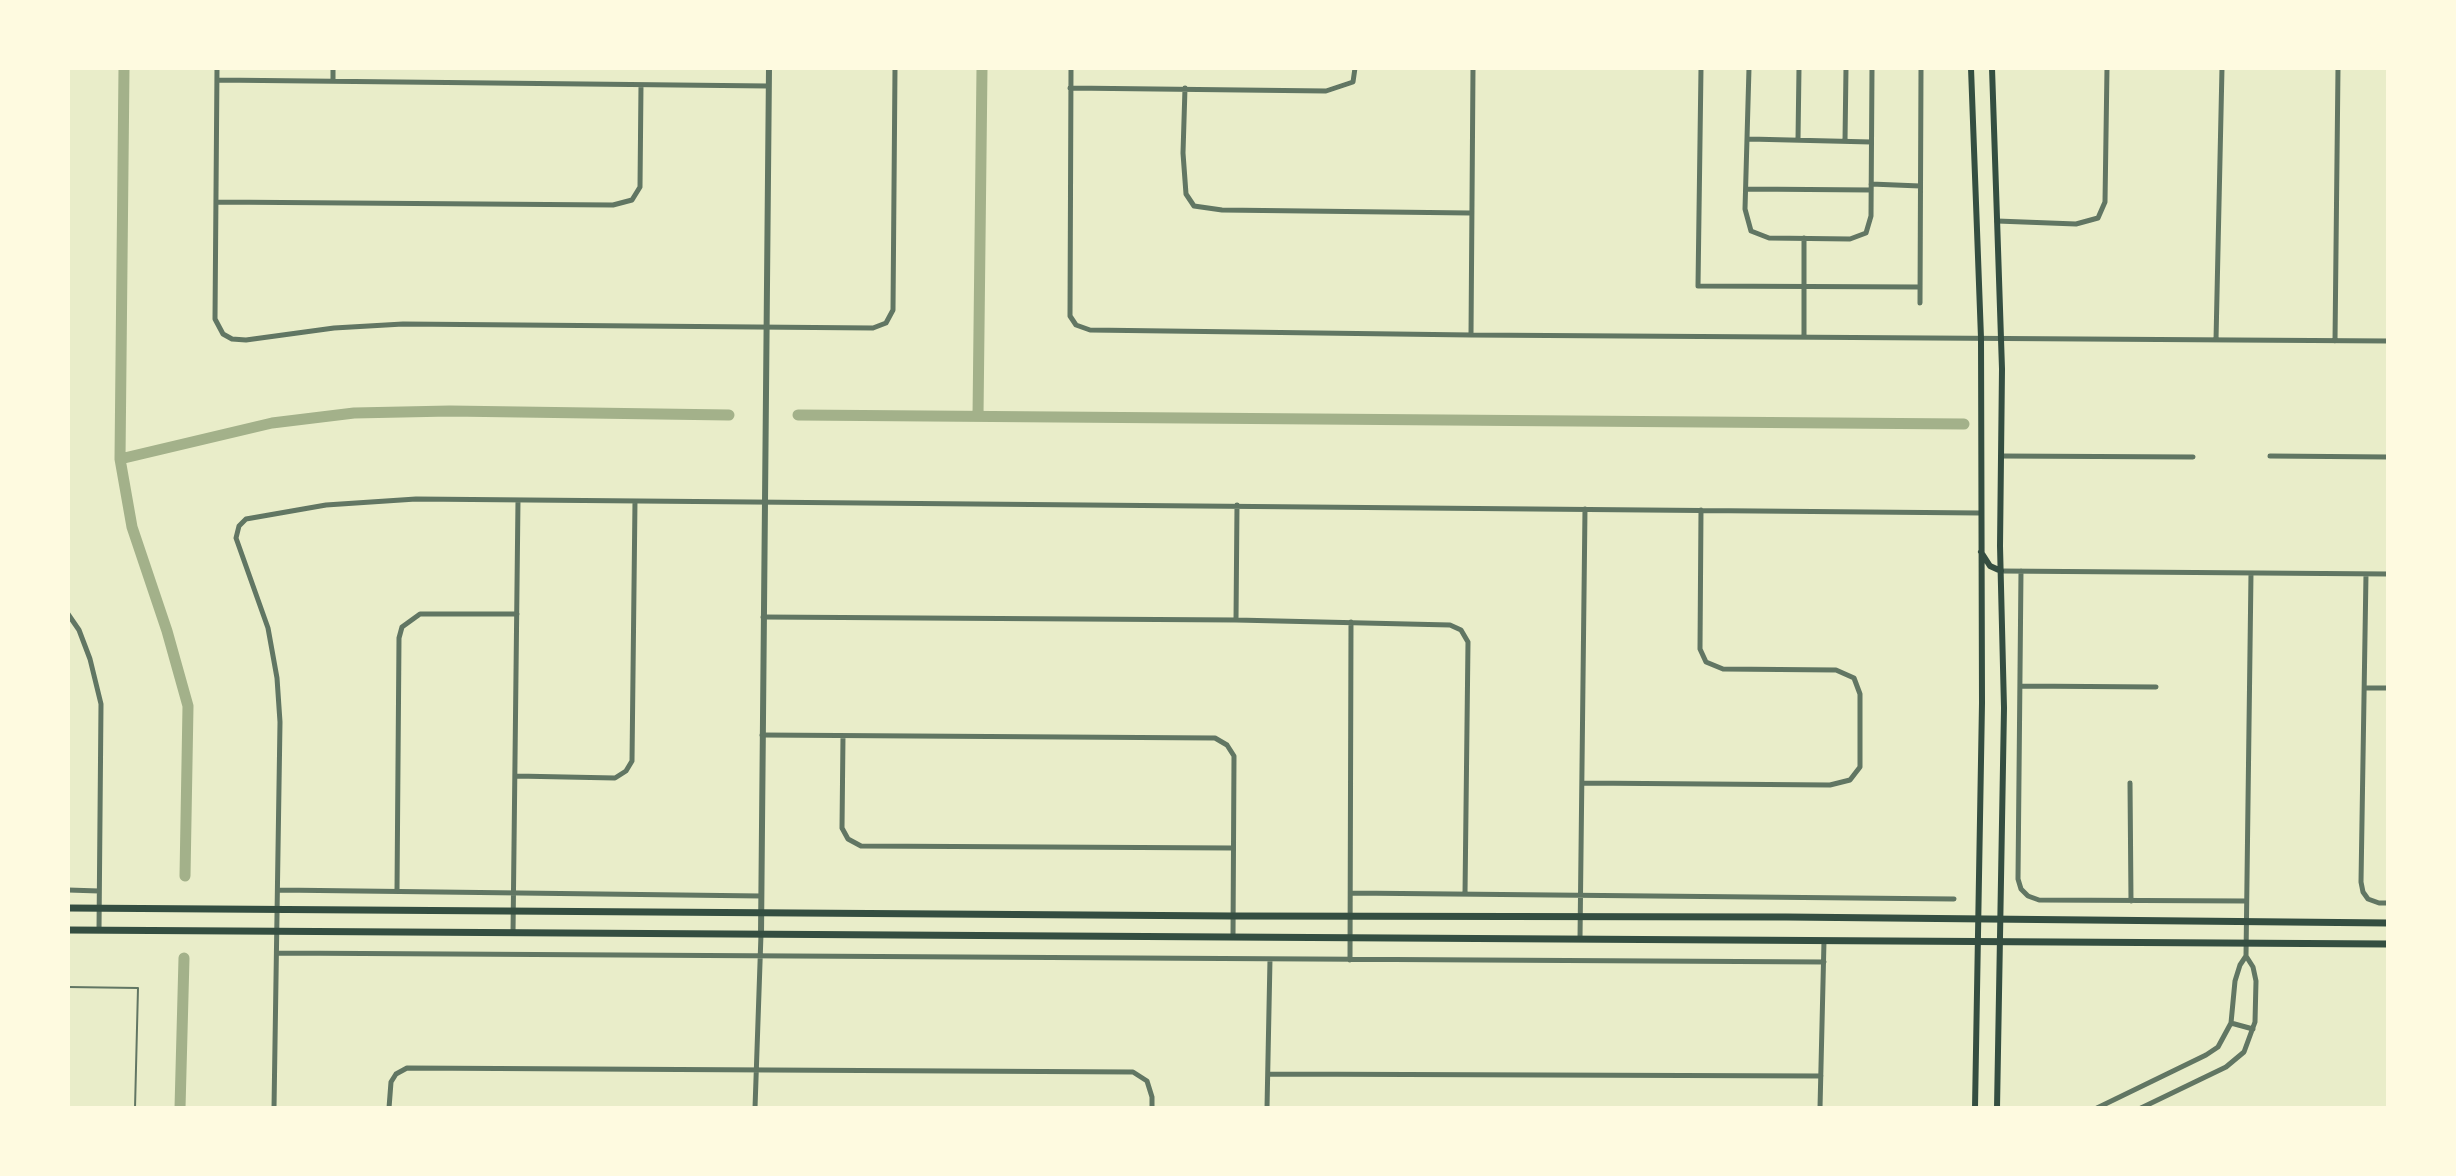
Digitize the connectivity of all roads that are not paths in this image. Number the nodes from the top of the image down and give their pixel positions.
1 (217, 68) edge
2 (333, 68) edge
3 (769, 68) edge
4 (895, 68) edge
5 (1071, 68) edge
6 (1355, 68) edge
7 (1473, 68) edge
8 (1701, 68) edge
9 (1749, 68) edge
10 (1799, 68) edge
11 (1846, 68) edge
12 (1872, 68) edge
13 (1921, 68) edge
14 (1971, 68) edge
15 (1992, 68) edge
16 (2107, 68) edge
17 (2222, 68) edge
18 (2338, 68) edge
19 (217, 80) junction
20 (333, 81) junction
21 (641, 85) junction
22 (768, 86) junction
23 (1070, 88) junction
24 (1185, 88) junction
25 (1749, 139) junction
26 (1798, 140) junction
27 (1845, 141) junction
28 (1871, 142) junction
29 (1746, 186) junction
30 (1920, 186) junction
31 (1871, 187) junction
32 (216, 202) junction
33 (1470, 213) junction
34 (1997, 221) junction
35 (1804, 238) junction
36 (1804, 286) junction
37 (1919, 287) junction
38 (1920, 303) dead end
39 (765, 327) junction
40 (1471, 335) junction
41 (1804, 336) junction
42 (1981, 338) junction
43 (2002, 338) junction
44 (2216, 340) junction
45 (2335, 341) junction
46 (2388, 341) edge
47 (2001, 456) junction
48 (2270, 456) dead end
49 (2193, 457) dead end
50 (2388, 457) edge
51 (518, 500) junction
52 (635, 501) junction
53 (765, 502) junction
54 (1237, 505) junction
55 (1585, 509) junction
56 (1701, 510) junction
57 (1980, 513) junction
58 (1979, 549) junction
59 (2001, 571) junction
60 (2021, 571) junction
61 (2251, 573) junction
62 (2366, 574) junction
63 (2388, 574) edge
64 (68, 614) edge
65 (517, 614) junction
66 (763, 617) junction
67 (1236, 620) junction
68 (1351, 622) junction
69 (68, 630) edge
70 (79, 630) junction
71 (2020, 686) junction
72 (2156, 687) dead end
73 (2365, 688) junction
74 (2388, 688) edge
75 (762, 735) junction
76 (843, 736) junction
77 (516, 776) junction
78 (1583, 783) junction
79 (2130, 783) dead end
80 (1233, 848) junction
81 (68, 890) edge
82 (278, 890) junction
83 (99, 891) junction
84 (397, 891) junction
85 (514, 892) junction
86 (1351, 893) junction
87 (1465, 894) junction
88 (761, 896) junction
89 (1581, 897) junction
90 (1954, 899) dead end
91 (2131, 901) junction
92 (2246, 901) junction
93 (2388, 903) edge
94 (68, 908) edge
95 (99, 909) junction
96 (278, 911) junction
97 (514, 911) junction
98 (761, 913) junction
99 (1233, 916) junction
100 (1351, 917) junction
101 (1580, 918) junction
102 (1978, 918) junction
103 (2001, 919) junction
104 (2246, 922) junction
105 (2388, 923) edge
106 (68, 930) edge
107 (99, 930) junction
108 (277, 931) junction
109 (513, 933) junction
110 (761, 934) junction
111 (1233, 937) junction
112 (1350, 938) junction
113 (1580, 939) junction
114 (1824, 941) junction
115 (1978, 941) junction
116 (2001, 942) junction
117 (2246, 944) junction
118 (2388, 944) edge
119 (277, 953) junction
120 (760, 956) junction
121 (2246, 956) junction
122 (1270, 959) junction
123 (1350, 960) junction
124 (1824, 962) junction
125 (68, 987) edge
126 (2231, 1023) junction
127 (2253, 1029) junction
128 (756, 1069) junction
129 (1268, 1074) junction
130 (1821, 1076) junction
131 (2106, 1106) edge
132 (135, 1108) edge
133 (274, 1108) edge
134 (389, 1108) edge
135 (755, 1108) edge
136 (1152, 1108) edge
137 (1267, 1108) edge
138 (1820, 1108) edge
139 (1975, 1108) edge
140 (1997, 1108) edge
141 (2097, 1108) edge
142 (2141, 1108) edge

1 - 19 street
2 - 20 street
3 - 22 street
4 - 39 street
5 - 23 street
6 - 24 street
7 - 33 street
8 - 36 street
9 - 25 street
10 - 26 street
11 - 27 street
12 - 28 street
13 - 30 street
14 - 42 main road
15 - 34 main road
16 - 34 street
17 - 44 street
18 - 45 street
19 - 20 street
19 - 32 street
20 - 21 street
21 - 22 street
21 - 32 street
22 - 39 street
23 - 24 street
23 - 40 street
24 - 33 street
25 - 26 street
25 - 29 street
26 - 27 street
27 - 28 street
28 - 31 street
29 - 31 street
29 - 35 street
30 - 31 street
30 - 37 street
31 - 35 street
32 - 39 street
33 - 40 street
34 - 43 main road
35 - 36 street
36 - 37 street
36 - 41 street
37 - 38 street
39 - 53 street
40 - 41 street
41 - 42 street
42 - 43 street
42 - 57 main road
43 - 44 street
43 - 47 main road
44 - 45 street
45 - 46 street
47 - 49 street
47 - 59 main road
48 - 50 street
51 - 52 street
51 - 65 street
51 - 82 street
52 - 53 street
52 - 77 street
53 - 54 street
53 - 66 street
54 - 55 street
54 - 67 street
55 - 56 street
55 - 78 street
56 - 57 street
56 - 78 street
57 - 58 main road
58 - 59 main road
58 - 102 main road
59 - 60 street
59 - 103 main road
60 - 61 street
60 - 71 street
61 - 62 street
61 - 92 street
62 - 63 street
62 - 73 street
64 - 70 street
65 - 77 street
65 - 84 street
66 - 67 street
66 - 75 street
67 - 68 street
68 - 86 street
68 - 87 street
69 - 70 street
70 - 83 street
71 - 72 street
71 - 91 street
73 - 74 street
73 - 93 street
75 - 76 street
75 - 88 street
76 - 80 street
76 - 80 street
77 - 85 street
78 - 89 street
79 - 91 street
80 - 99 street
81 - 83 street
82 - 84 street
82 - 96 street
83 - 95 street
84 - 85 street
85 - 88 street
85 - 97 street
86 - 87 street
86 - 100 street
87 - 89 street
88 - 98 street
89 - 90 street
89 - 101 street
91 - 92 street
92 - 104 street
94 - 95 main road
95 - 96 main road
95 - 107 street
96 - 97 main road
96 - 108 street
97 - 98 main road
97 - 109 street
98 - 99 main road
98 - 110 street
99 - 100 main road
99 - 111 street
100 - 101 main road
100 - 112 street
101 - 102 main road
101 - 113 street
102 - 103 main road
102 - 115 main road
103 - 104 main road
103 - 116 main road
104 - 105 main road
104 - 117 street
106 - 107 main road
107 - 108 main road
108 - 109 main road
108 - 119 street
109 - 110 main road
110 - 111 main road
110 - 120 street
111 - 112 main road
112 - 113 main road
112 - 123 street
113 - 114 main road
114 - 115 main road
114 - 124 street
115 - 116 main road
115 - 139 main road
116 - 117 main road
116 - 140 main road
117 - 118 main road
117 - 121 street
119 - 120 street
119 - 133 street
120 - 122 street
120 - 128 street
121 - 126 street
121 - 127 street
122 - 123 street
122 - 129 street
123 - 124 street
124 - 130 street
125 - 132 lane
126 - 127 street
126 - 131 street
127 - 142 street
128 - 134 street
128 - 135 street
128 - 136 street
129 - 130 street
129 - 137 street
130 - 138 street
131 - 141 street

